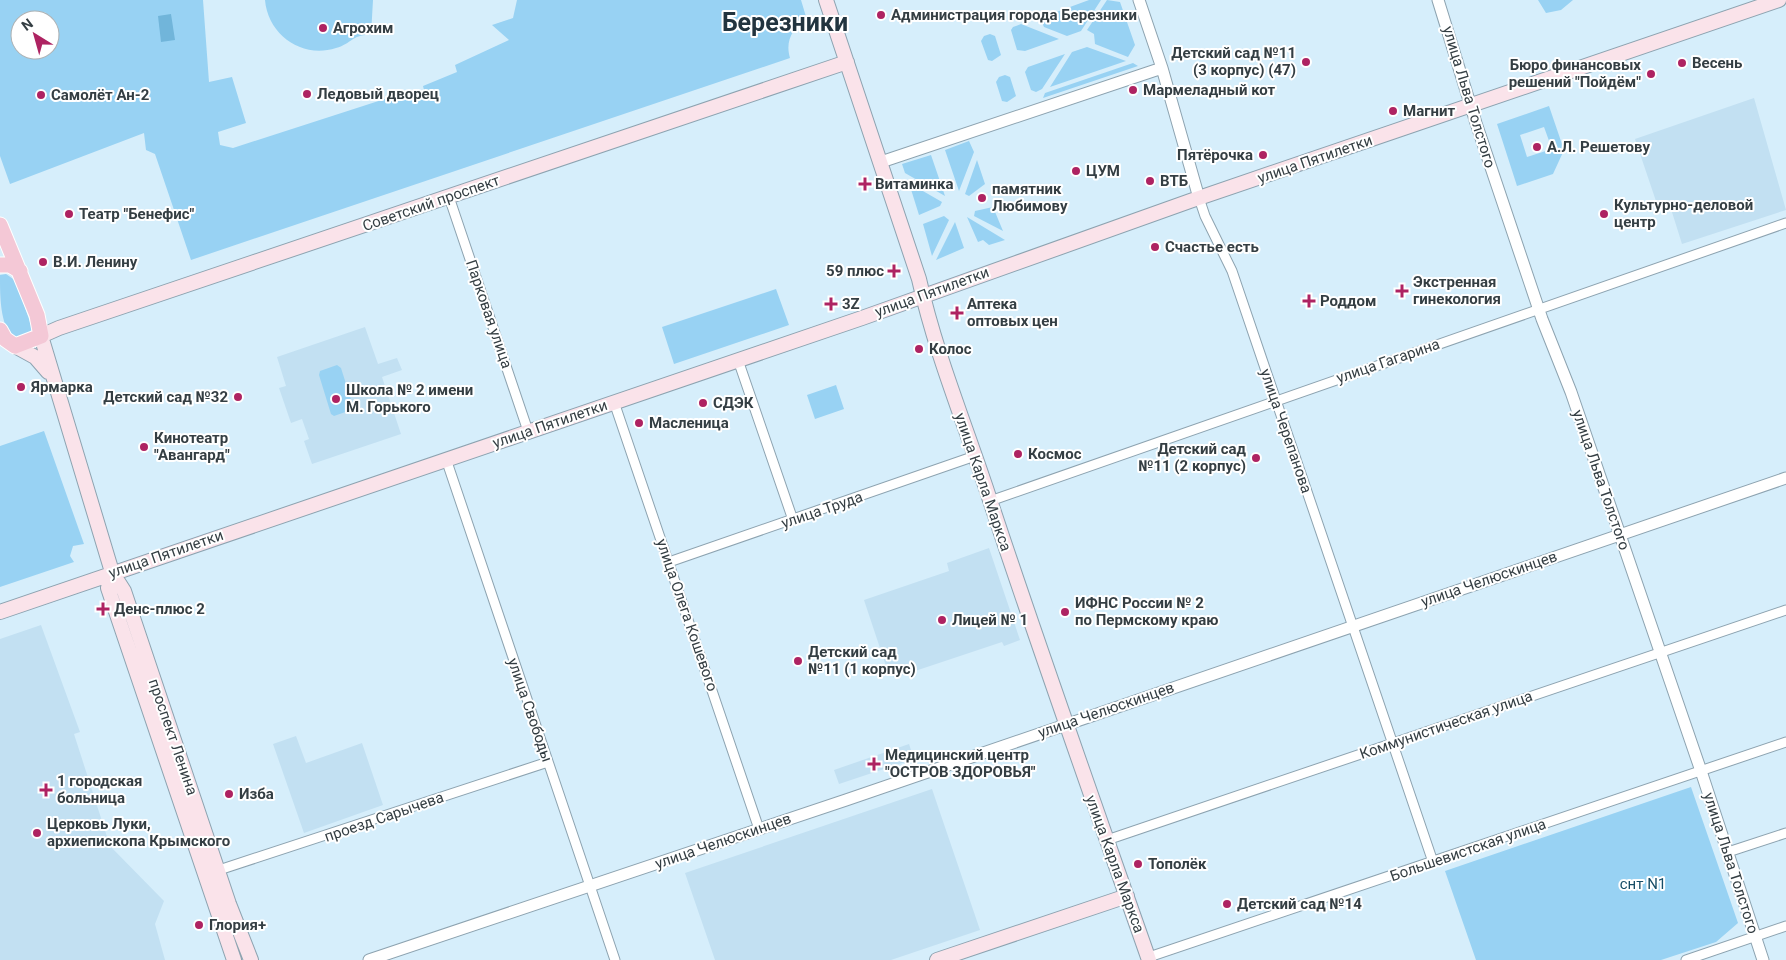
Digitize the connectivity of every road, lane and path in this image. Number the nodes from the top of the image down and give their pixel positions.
1 (826, 0) edge
2 (1139, 0) edge
3 (1438, 0) edge
4 (1771, 1) edge
5 (1750, 5) edge
6 (847, 62) junction
7 (1162, 68) junction
8 (1470, 106) junction
9 (881, 162) junction
10 (449, 197) junction
11 (1199, 198) junction
12 (1786, 223) edge
13 (0, 225) edge
14 (6, 243) junction
15 (0, 259) edge
16 (0, 265) edge
17 (20, 271) junction
18 (922, 295) junction
19 (1538, 309) junction
20 (0, 330) edge
21 (41, 336) junction
22 (15, 346) junction
23 (738, 360) junction
24 (54, 381) junction
25 (614, 402) junction
26 (1276, 402) junction
27 (528, 431) junction
28 (975, 456) junction
29 (446, 459) junction
30 (1786, 478) edge
31 (990, 500) junction
32 (793, 520) junction
33 (1620, 535) junction
34 (669, 562) junction
35 (112, 572) junction
36 (1786, 610) edge
37 (0, 612) edge
38 (1352, 626) junction
39 (1660, 652) junction
40 (1066, 724) junction
41 (1786, 742) edge
42 (1392, 743) junction
43 (548, 762) junction
44 (1701, 771) junction
45 (759, 828) junction
46 (1786, 832) edge
47 (1107, 840) junction
48 (1728, 852) junction
49 (1433, 862) junction
50 (219, 870) junction
51 (590, 886) junction
52 (1127, 896) junction
53 (1786, 926) edge
54 (1755, 936) junction
55 (1149, 959) edge
56 (234, 960) edge
57 (251, 960) edge
58 (368, 960) edge
59 (615, 960) edge
60 (937, 960) edge
61 (1686, 960) edge
62 (1763, 960) edge

1 - 6 main road, улица Карла Маркса
2 - 7 street, улица Черепанова
3 - 8 street, улица Льва Толстого
4 - 5 main road, улица Пятилетки
5 - 8 main road, улица Пятилетки
6 - 9 main road, улица Карла Маркса
6 - 10 main road, Советский проспект
7 - 9 street
7 - 11 street, улица Черепанова
8 - 11 main road, улица Пятилетки
8 - 19 street, улица Льва Толстого
9 - 18 main road, улица Карла Маркса
10 - 21 main road, Советский проспект
10 - 27 street, Парковая улица
11 - 18 main road, улица Пятилетки
11 - 26 street, улица Черепанова
12 - 19 street, улица Гагарина
13 - 14 main road, проспект Ленина
14 - 15 main road
14 - 17 main road, проспект Ленина
16 - 17 main road
17 - 21 main road, проспект Ленина
18 - 23 main road, улица Пятилетки
18 - 28 main road, улица Карла Маркса
19 - 26 street, улица Гагарина
19 - 33 street, улица Льва Толстого
20 - 22 main road, проспект Ленина
21 - 22 main road, Советский проспект
21 - 24 main road, проспект Ленина
22 - 24 main road, проспект Ленина
23 - 25 main road, улица Пятилетки
23 - 32 street
24 - 35 main road, проспект Ленина
25 - 27 main road, улица Пятилетки
25 - 34 street, улица Олега Кошевого
26 - 31 street, улица Гагарина
26 - 38 street, улица Черепанова
27 - 29 main road, улица Пятилетки
28 - 31 main road, улица Карла Маркса
28 - 32 street, улица Труда
29 - 35 main road, улица Пятилетки
29 - 43 street, улица Свободы
30 - 33 street, улица Челюскинцев
31 - 40 main road, улица Карла Маркса
32 - 34 street, улица Труда
33 - 38 street, улица Челюскинцев
33 - 39 street, улица Льва Толстого
34 - 45 street, улица Олега Кошевого
35 - 37 main road, улица Пятилетки
35 - 50 main road, проспект Ленина
35 - 56 main road, проспект Ленина
36 - 39 street, Коммунистическая улица
38 - 40 street, улица Челюскинцев
38 - 42 street, улица Черепанова
39 - 42 street, Коммунистическая улица
39 - 44 street, улица Льва Толстого
40 - 45 street, улица Челюскинцев
40 - 47 main road, улица Карла Маркса
41 - 44 street, Большевистская улица
42 - 47 street, Коммунистическая улица
42 - 49 street, улица Черепанова
43 - 50 street, проезд Сарычева
43 - 51 street, улица Свободы
44 - 48 street, улица Льва Толстого
44 - 49 street, Большевистская улица
45 - 51 street, улица Челюскинцев
46 - 48 street
47 - 52 main road, улица Карла Маркса
48 - 54 street, улица Льва Толстого
49 - 55 street, Большевистская улица
50 - 57 main road, проспект Ленина
51 - 58 street, улица Челюскинцев
51 - 59 street, улица Свободы
52 - 55 main road, улица Карла Маркса
52 - 60 main road
53 - 54 street
54 - 61 street
54 - 62 street, улица Льва Толстого

